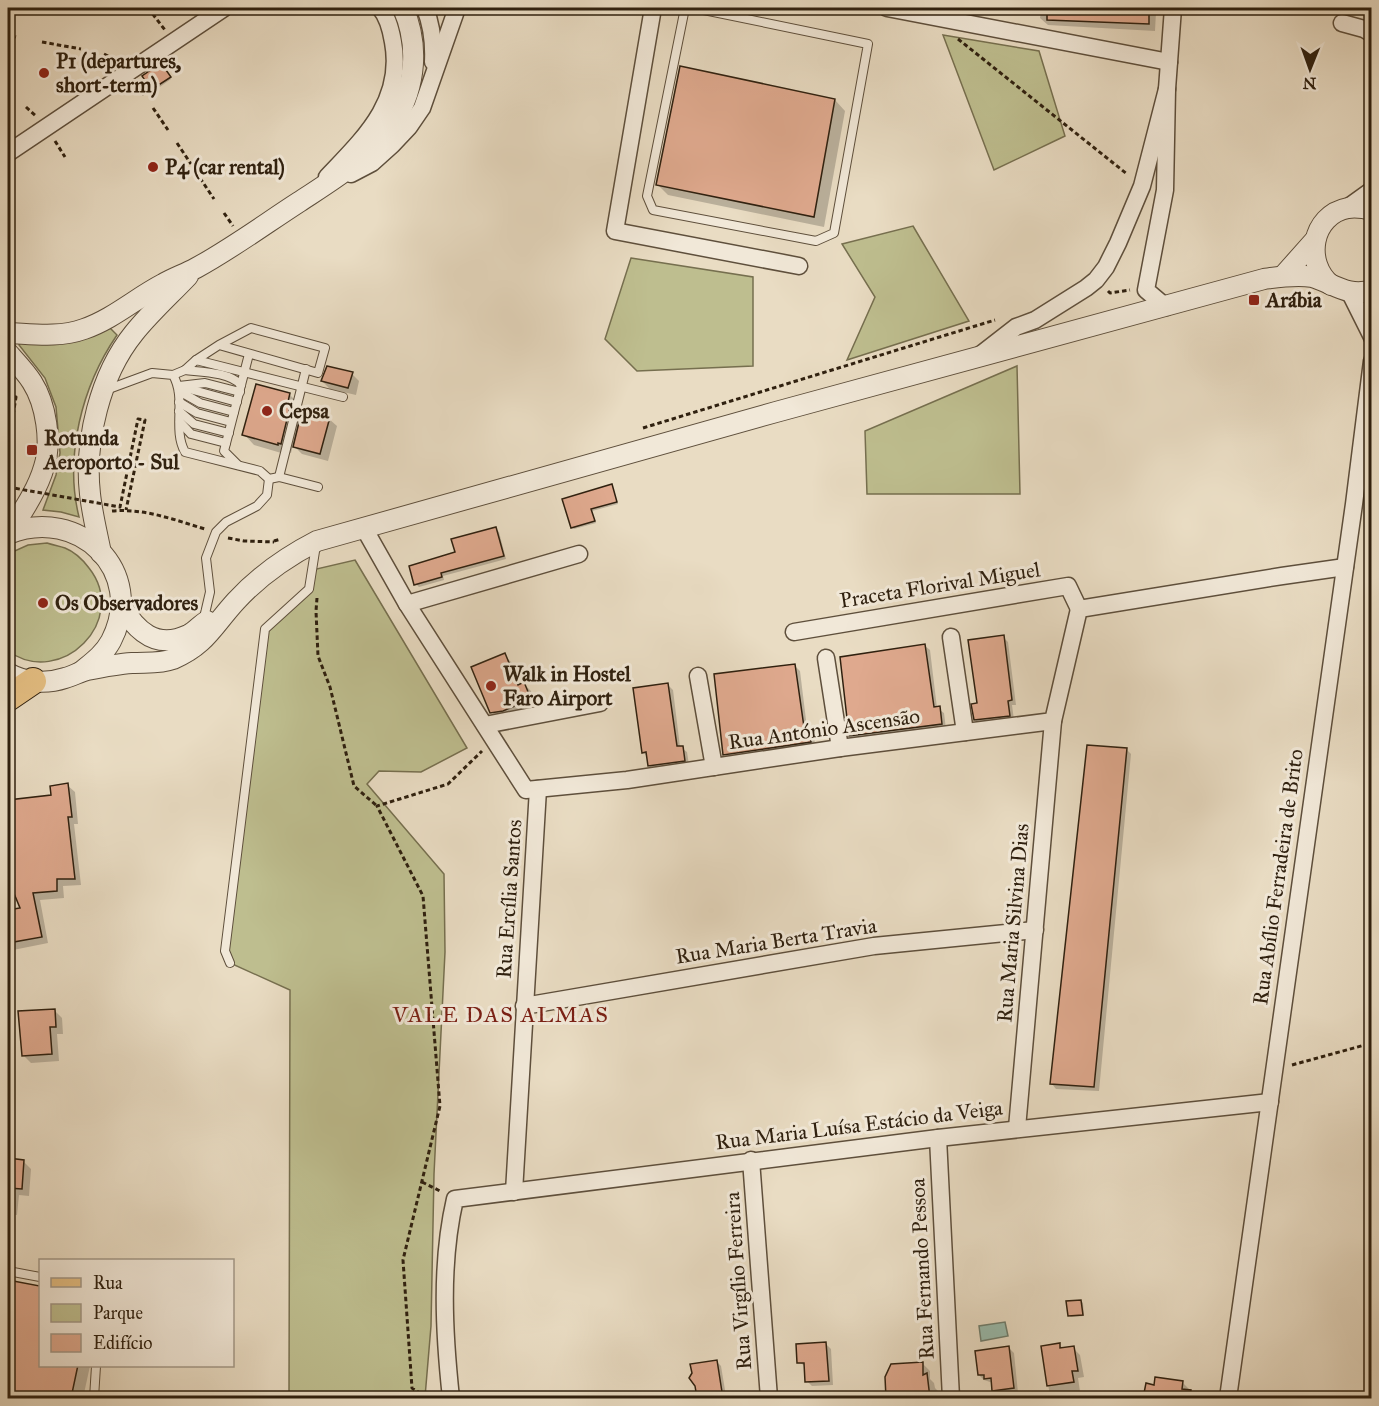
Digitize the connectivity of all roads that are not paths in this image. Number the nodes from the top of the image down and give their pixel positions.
1 (224, 8) edge
2 (380, 8) edge
3 (403, 8) edge
4 (425, 8) edge
5 (457, 8) edge
6 (653, 8) edge
7 (685, 8) edge
8 (694, 8) edge
9 (887, 8) edge
10 (1173, 8) edge
11 (733, 11) edge
12 (1342, 23) dead end
13 (1371, 34) edge
14 (1169, 62) junction
15 (432, 81) junction
16 (1167, 89) junction
17 (8, 153) edge
18 (1371, 190) edge
19 (312, 193) junction
20 (1347, 208) junction
21 (1371, 210) edge
22 (1315, 240) junction
23 (799, 266) dead end
24 (196, 268) junction
25 (1283, 276) junction
26 (1342, 290) junction
27 (1371, 290) edge
28 (1166, 307) junction
29 (8, 333) edge
30 (1371, 337) edge
31 (219, 345) junction
32 (8, 353) edge
33 (249, 354) junction
34 (976, 358) junction
35 (196, 360) junction
36 (1371, 361) edge
37 (306, 369) junction
38 (185, 370) junction
39 (245, 372) junction
40 (173, 375) junction
41 (302, 386) junction
42 (179, 388) junction
43 (240, 388) junction
44 (103, 391) junction
45 (342, 397) dead end
46 (237, 402) junction
47 (179, 406) junction
48 (234, 412) junction
49 (180, 422) junction
50 (231, 422) junction
51 (229, 433) junction
52 (226, 443) junction
53 (238, 465) junction
54 (279, 477) junction
55 (269, 479) junction
56 (318, 487) dead end
57 (364, 528) junction
58 (8, 533) edge
59 (316, 541) junction
60 (101, 553) junction
61 (579, 554) dead end
62 (1345, 567) junction
63 (234, 603) junction
64 (407, 604) junction
65 (121, 606) junction
66 (1079, 609) junction
67 (202, 623) junction
68 (794, 632) dead end
69 (951, 637) dead end
70 (826, 658) dead end
71 (82, 671) junction
72 (8, 674) edge
73 (698, 676) dead end
74 (33, 681) junction
75 (8, 698) edge
76 (600, 703) dead end
77 (1053, 721) junction
78 (485, 725) junction
79 (965, 732) junction
80 (840, 748) junction
81 (714, 767) junction
82 (538, 789) junction
83 (1035, 930) junction
84 (230, 963) dead end
85 (525, 1006) junction
86 (1270, 1101) junction
87 (1017, 1128) junction
88 (938, 1138) junction
89 (751, 1160) junction
90 (514, 1192) junction
91 (8, 1271) edge
92 (39, 1276) edge
93 (96, 1367) edge
94 (94, 1398) edge
95 (451, 1398) edge
96 (769, 1398) edge
97 (951, 1398) edge
98 (1228, 1398) edge

1 - 17 street
2 - 19 street
3 - 19 street
4 - 15 street
5 - 15 street
6 - 23 street
7 - 11 lane
8 - 11 lane
9 - 14 street
10 - 14 street
12 - 13 street
14 - 16 street
15 - 19 street
16 - 28 street
16 - 34 street
18 - 20 street
19 - 24 street
20 - 21 street
20 - 22 street
22 - 25 street
22 - 26 street
24 - 29 street
24 - 44 street
25 - 26 street
25 - 28 street
26 - 27 street
26 - 30 street
28 - 34 street
31 - 33 lane
31 - 35 lane
31 - 37 lane
32 - 58 street
33 - 37 lane
33 - 39 lane
34 - 57 street
35 - 38 lane
35 - 39 lane
36 - 62 street, Rua Abílio Ferradeira de Brito
37 - 41 lane
38 - 40 lane
38 - 43 lane
39 - 41 lane
39 - 43 lane
40 - 42 lane
40 - 44 lane
41 - 45 lane
41 - 54 lane
42 - 43 lane
42 - 46 lane
42 - 47 lane
42 - 48 lane
43 - 46 lane
44 - 60 street
46 - 48 lane
47 - 49 lane
47 - 50 lane
47 - 51 lane
48 - 50 lane
49 - 52 lane
49 - 53 lane
50 - 51 lane
51 - 52 lane
52 - 53 lane
53 - 55 lane
54 - 55 lane
54 - 56 lane
55 - 67 lane
57 - 59 street
57 - 64 street
58 - 60 street
59 - 63 street
59 - 84 lane
60 - 65 street
61 - 64 street
62 - 66 street
62 - 86 street, Rua Abílio Ferradeira de Brito
63 - 67 street
63 - 71 street
64 - 78 street
65 - 67 street
65 - 71 street
66 - 68 street, Praceta Florival Miguel
66 - 77 street
69 - 79 street
70 - 80 street
71 - 74 street
72 - 74 street
73 - 81 street
74 - 75 main road
76 - 78 street
77 - 79 street, Rua António Ascensão
77 - 83 street, Rua Maria Silvina Dias
78 - 82 street
79 - 80 street, Rua António Ascensão
80 - 81 street, Rua António Ascensão
81 - 82 street, Rua António Ascensão
82 - 85 street, Rua Ercília Santos
83 - 85 street, Rua Maria Berta Travia
83 - 87 street, Rua Maria Silvina Dias
85 - 90 street, Rua Ercília Santos
86 - 87 street, Rua Maria Luísa Estácio da Veiga
86 - 98 street, Rua Abílio Ferradeira de Brito
87 - 88 street, Rua Maria Luísa Estácio da Veiga
88 - 89 street, Rua Maria Luísa Estácio da Veiga
88 - 97 street, Rua Fernando Pessoa
89 - 90 street, Rua Maria Luísa Estácio da Veiga
89 - 96 street, Rua Virgílio Ferreira
90 - 95 street, Rua Maria Luísa Estácio da Veiga
91 - 92 lane
93 - 94 lane

